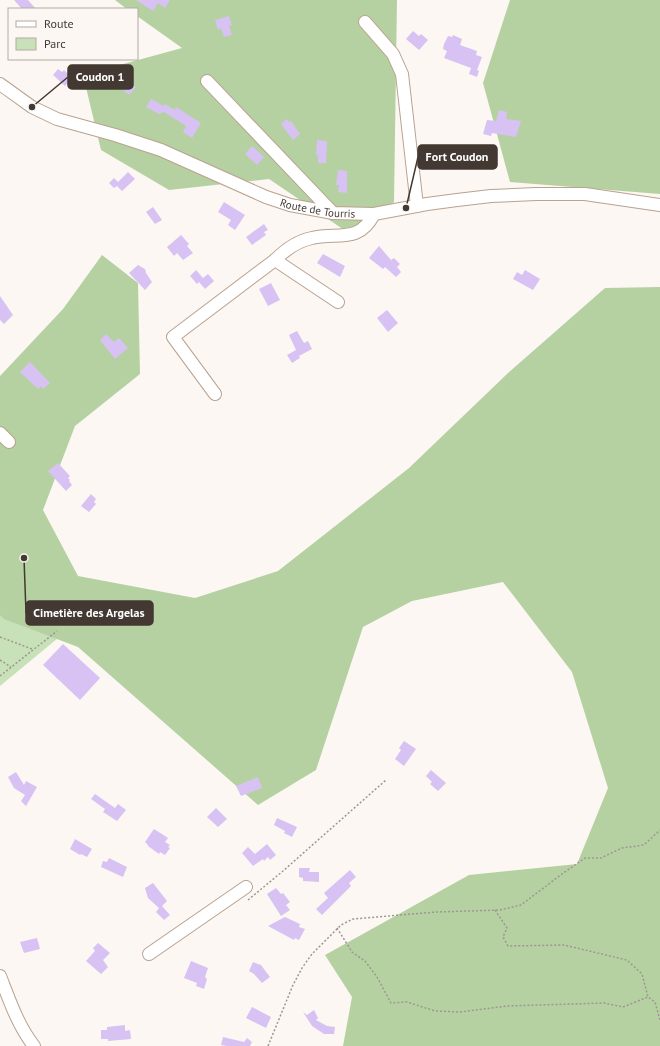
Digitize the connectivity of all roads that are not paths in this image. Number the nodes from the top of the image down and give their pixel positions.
1 (365, 22) dead end
2 (207, 81) dead end
3 (0, 84) edge
4 (660, 205) edge
5 (417, 206) junction
6 (333, 213) junction
7 (374, 214) junction
8 (275, 260) junction
9 (338, 302) dead end
10 (215, 394) dead end
11 (0, 433) edge
12 (9, 442) dead end
13 (246, 887) dead end
14 (149, 954) dead end
15 (0, 976) edge
16 (34, 1046) edge

1 - 5 street
2 - 6 street
3 - 6 street, Route de Tourris
4 - 5 street, Route de Tourris
5 - 7 street, Route de Tourris
6 - 7 street, Route de Tourris
7 - 8 street
8 - 9 street
8 - 10 street
11 - 12 street
13 - 14 street
15 - 16 street

